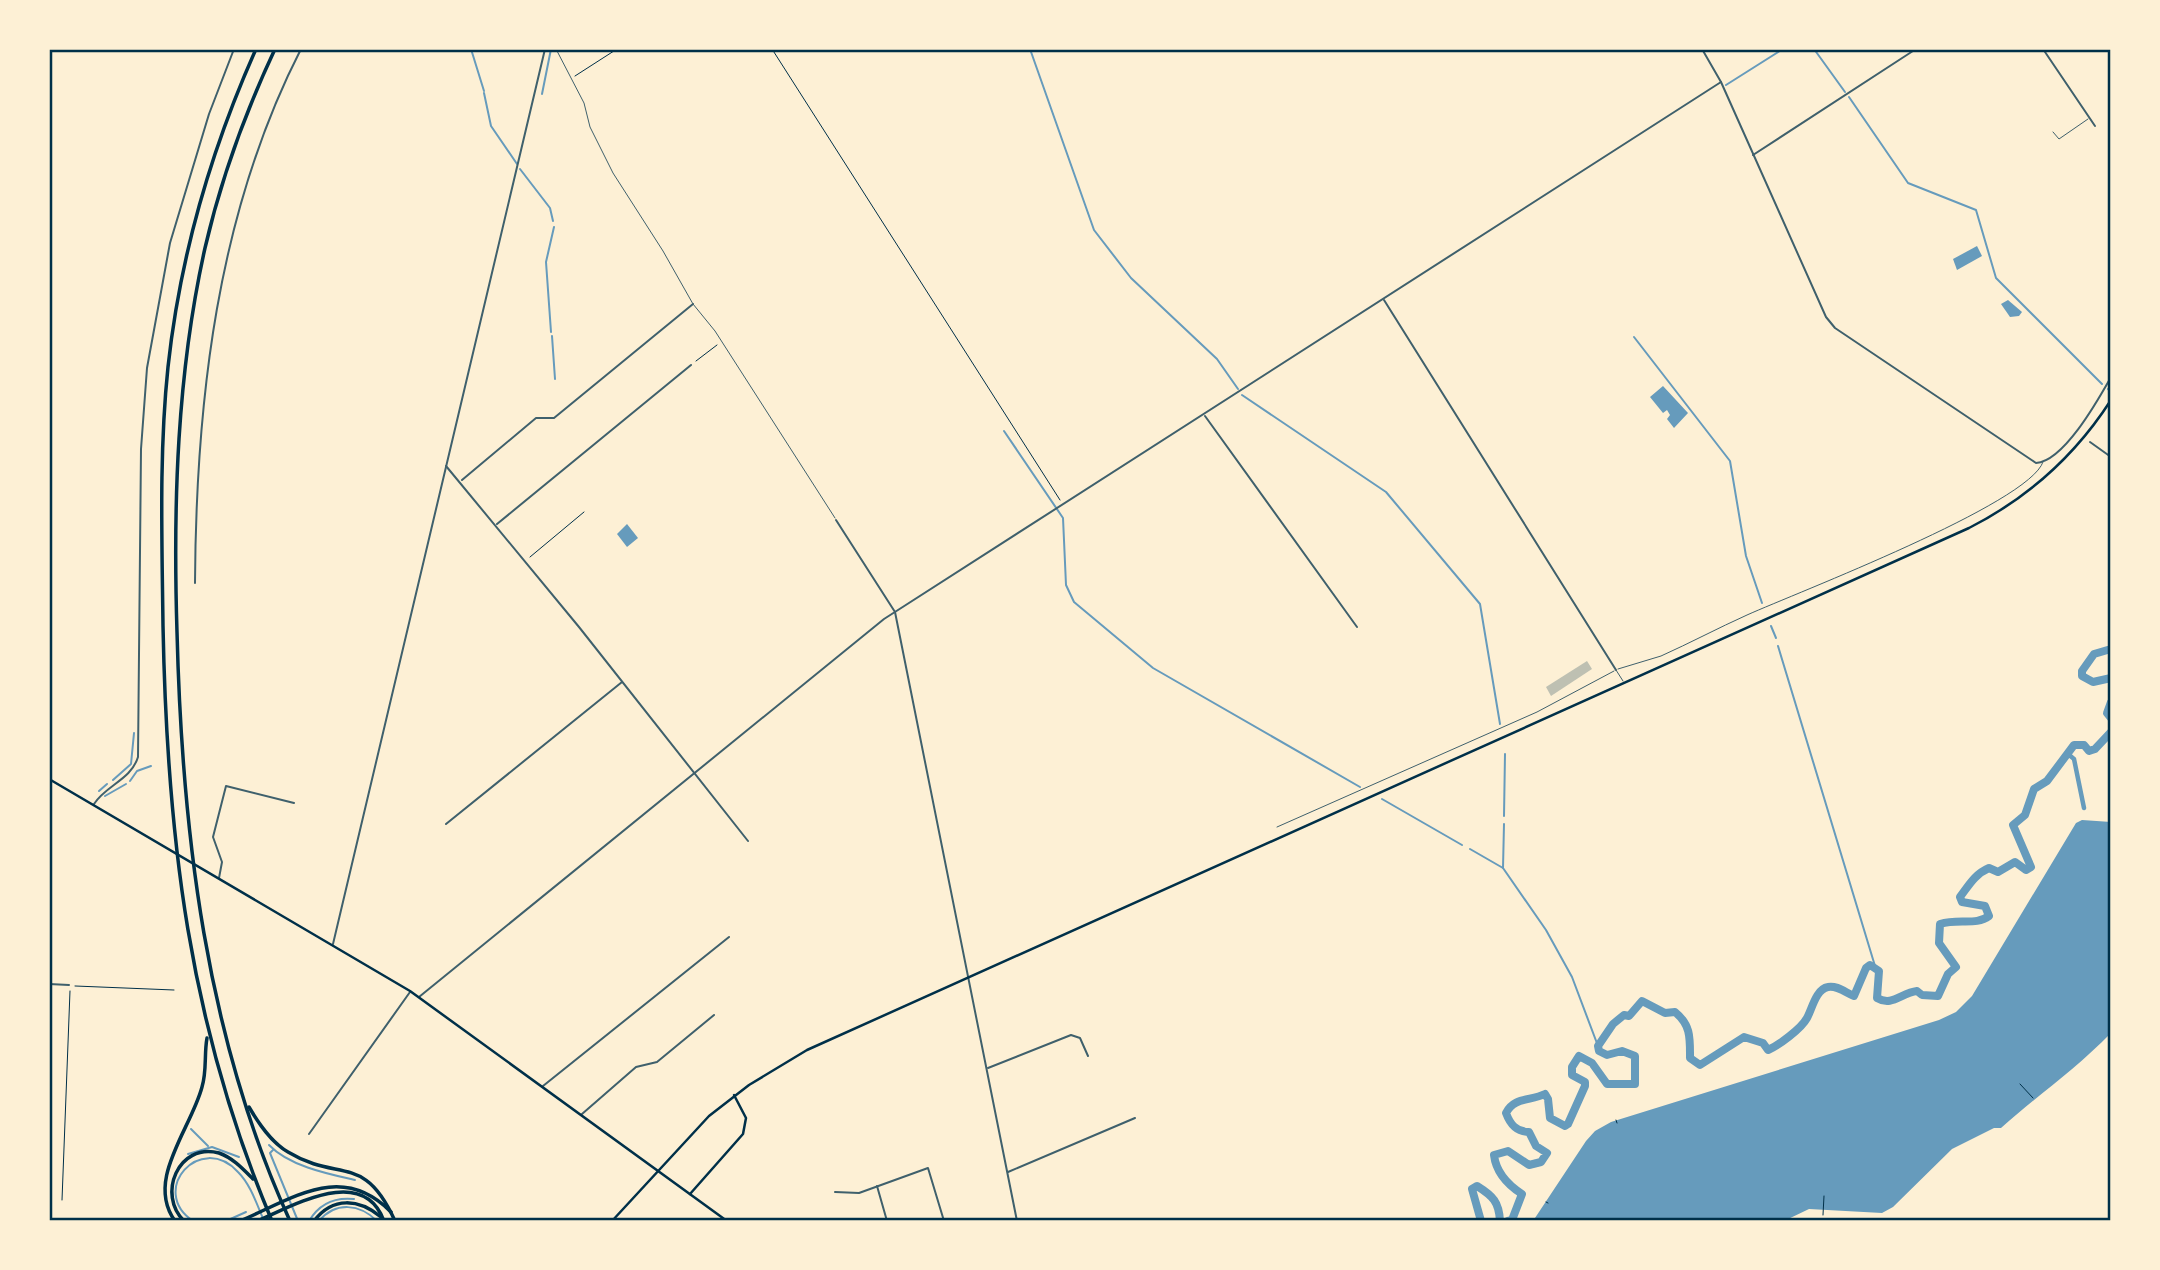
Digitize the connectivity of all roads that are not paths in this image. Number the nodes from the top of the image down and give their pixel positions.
1 (234, 49) edge
2 (256, 49) edge
3 (275, 49) edge
4 (301, 49) edge
5 (545, 49) edge
6 (556, 49) edge
7 (1702, 49) edge
8 (1916, 49) edge
9 (2043, 49) edge
10 (1721, 82) junction
11 (2088, 117) junction
12 (2095, 126) dead end
13 (2053, 132) dead end
14 (1753, 156) junction
15 (1384, 300) junction
16 (693, 304) junction
17 (691, 365) road end
18 (2111, 377) edge
19 (2111, 400) edge
20 (1204, 415) junction
21 (2090, 442) dead end
22 (2111, 457) edge
23 (2043, 462) junction
24 (445, 466) junction
25 (461, 481) junction
26 (836, 520) joint
27 (496, 525) junction
28 (195, 583) dead end
29 (895, 612) junction
30 (1357, 627) dead end
31 (1616, 670) junction
32 (623, 681) junction
33 (1624, 683) junction
34 (694, 773) junction
35 (49, 779) edge
36 (294, 803) dead end
37 (94, 805) junction
38 (446, 824) dead end
39 (1277, 827) dead end
40 (748, 841) dead end
41 (219, 879) junction
42 (729, 937) dead end
43 (332, 945) junction
44 (970, 977) junction
45 (49, 984) edge
46 (69, 985) road end
47 (410, 991) junction
48 (419, 997) junction
49 (714, 1015) dead end
50 (208, 1036) junction
51 (1088, 1056) dead end
52 (987, 1068) junction
53 (542, 1087) junction
54 (733, 1096) junction
55 (246, 1103) junction
56 (581, 1114) junction
57 (1135, 1118) dead end
58 (309, 1134) dead end
59 (1007, 1173) junction
60 (255, 1181) junction
61 (877, 1186) junction
62 (835, 1192) dead end
63 (690, 1194) junction
64 (391, 1213) junction
65 (258, 1220) edge
66 (384, 1220) edge
67 (175, 1221) edge
68 (184, 1221) edge
69 (240, 1221) edge
70 (272, 1221) edge
71 (290, 1221) edge
72 (314, 1221) edge
73 (395, 1221) edge
74 (612, 1221) edge
75 (727, 1221) edge
76 (887, 1221) edge
77 (944, 1221) edge
78 (1017, 1221) edge

1 - 37 street
2 - 50 highway
3 - 55 highway
4 - 28 street
5 - 24 street
6 - 16 lane
7 - 10 street
8 - 14 street
9 - 11 street
10 - 14 street
10 - 15 street
11 - 12 street
11 - 13 lane
14 - 23 street
15 - 20 street
15 - 31 street
16 - 25 street
16 - 26 lane
17 - 27 street
18 - 23 street
19 - 33 main road
20 - 29 street
20 - 30 street
21 - 22 street
23 - 31 lane
24 - 25 street
24 - 43 street
25 - 27 street
26 - 29 street
27 - 32 street
29 - 34 street
29 - 44 street
31 - 33 lane
31 - 39 lane
32 - 34 street
32 - 38 street
33 - 44 main road
34 - 40 street
34 - 48 street
35 - 37 main road
36 - 41 street
37 - 41 main road
41 - 43 main road
42 - 53 street
43 - 47 main road
44 - 52 street
44 - 54 main road
45 - 46 street
47 - 48 main road
47 - 58 street
48 - 53 main road
49 - 56 street
50 - 60 highway
50 - 67 highway
51 - 52 street
52 - 59 street
53 - 56 main road
54 - 63 main road
54 - 74 main road
55 - 64 highway
55 - 71 highway
56 - 63 main road
57 - 59 street
59 - 78 street
60 - 68 highway
60 - 70 highway
61 - 62 street
61 - 76 street
61 - 77 street
63 - 75 main road
64 - 69 highway
64 - 73 highway
65 - 66 highway
66 - 72 highway

